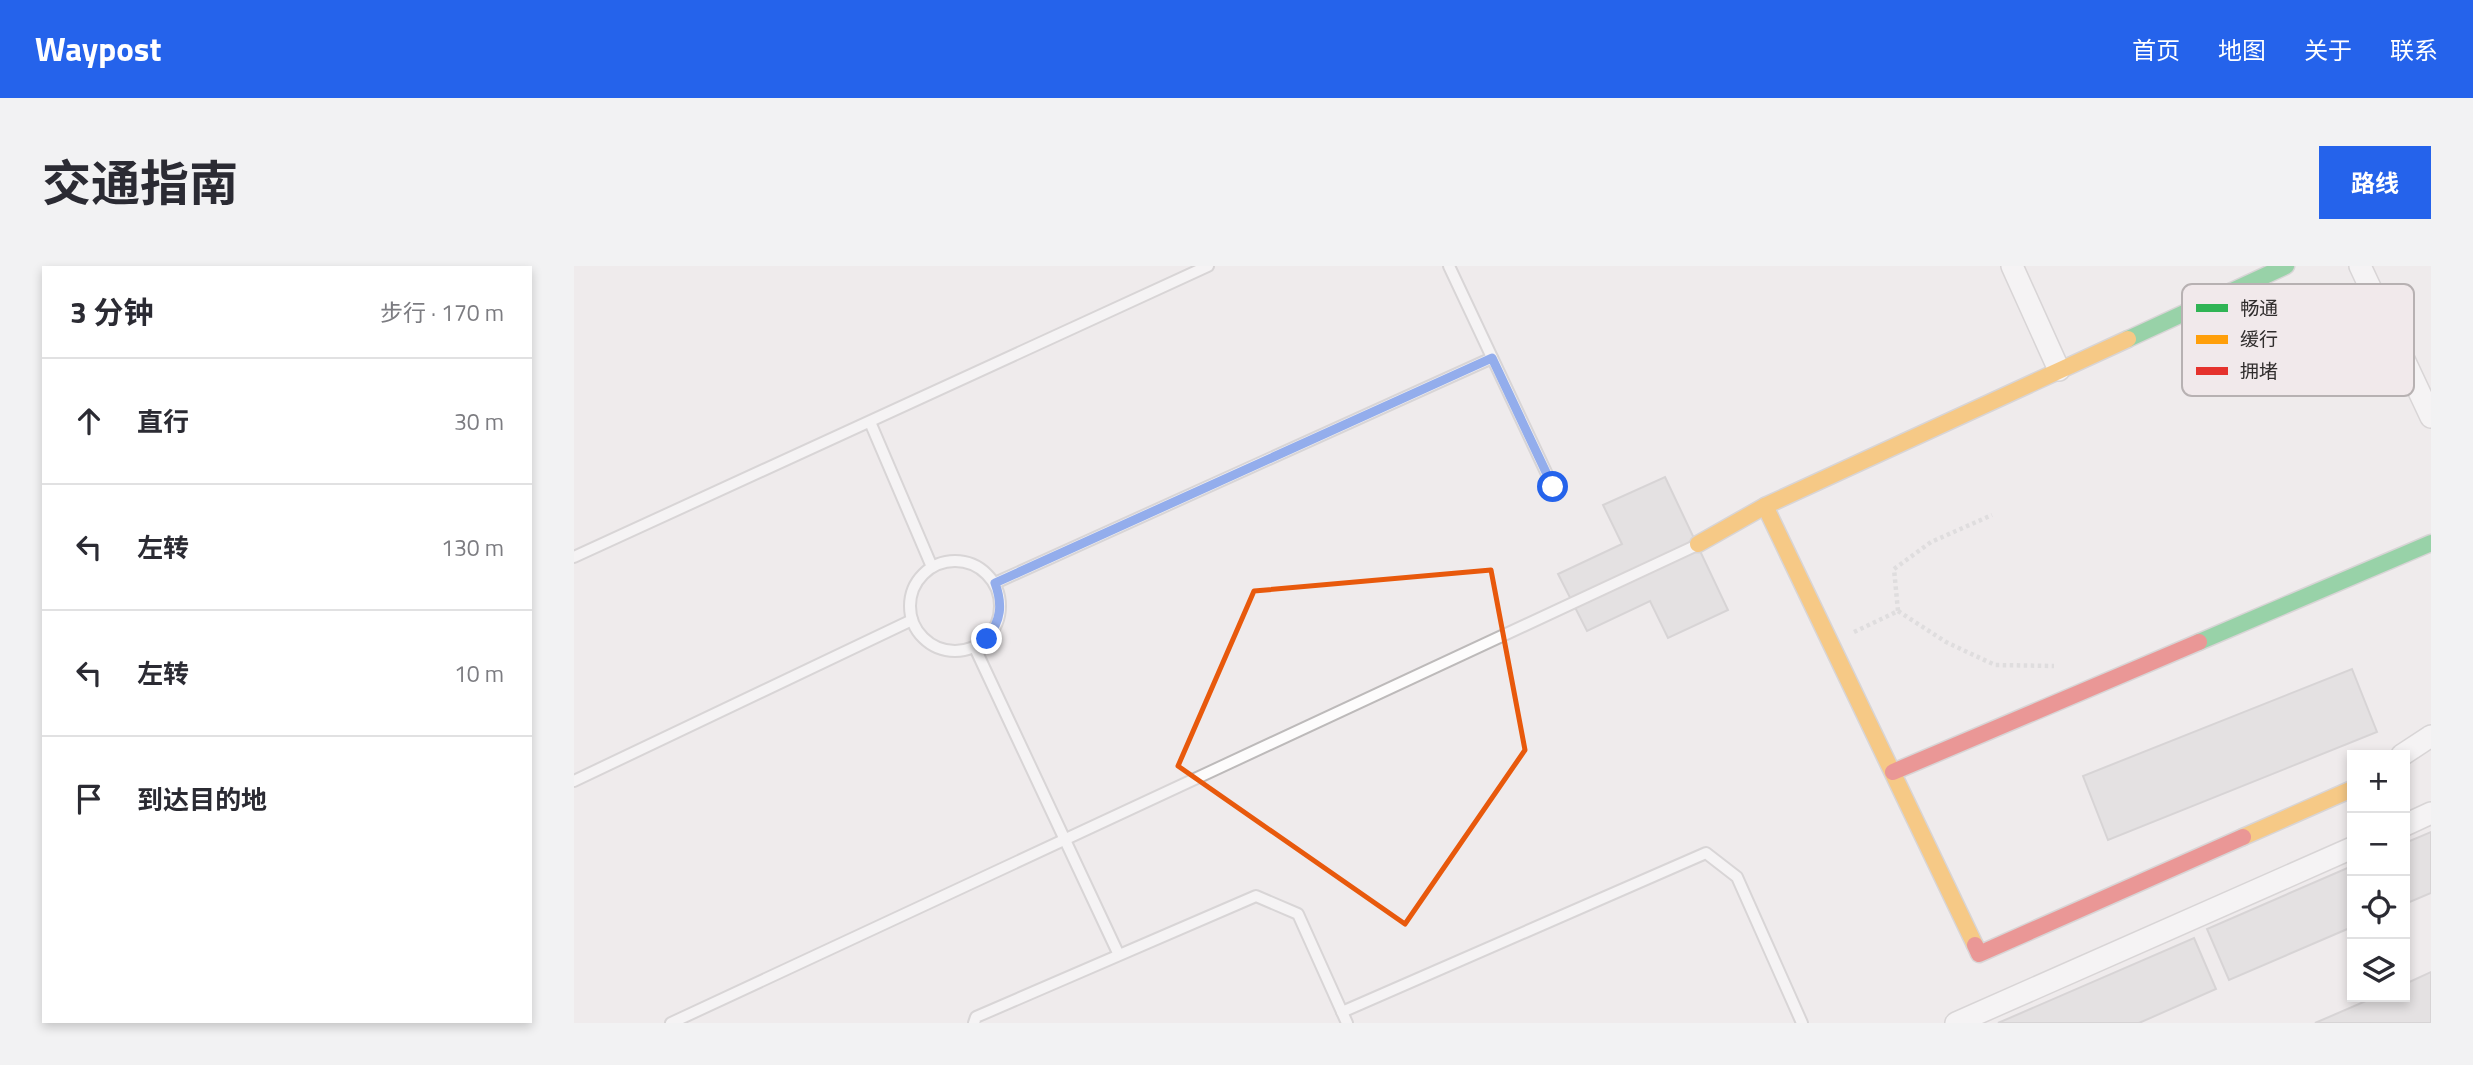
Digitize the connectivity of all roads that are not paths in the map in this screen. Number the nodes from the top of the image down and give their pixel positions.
1 (1208, 266) edge
2 (1448, 266) edge
3 (2012, 266) edge
4 (2286, 266) edge
5 (2360, 266) edge
6 (2247, 284) edge
7 (2368, 284) edge
8 (2182, 314) edge
9 (1492, 358) junction
10 (2059, 370) junction
11 (2414, 381) edge
12 (2431, 417) edge
13 (870, 422) junction
14 (1553, 487) dead end
15 (1765, 506) junction
16 (1698, 544) joint
17 (2431, 544) edge
18 (574, 557) edge
19 (932, 567) junction
20 (995, 583) junction
21 (912, 620) junction
22 (975, 648) junction
23 (2431, 736) edge
24 (2410, 750) edge
25 (1893, 772) junction
26 (574, 781) edge
27 (2347, 791) edge
28 (2431, 813) edge
29 (2410, 823) edge
30 (1064, 839) junction
31 (2347, 850) edge
32 (1118, 953) junction
33 (1345, 1018) edge
34 (671, 1023) edge
35 (974, 1023) edge
36 (1802, 1023) edge
37 (1956, 1023) edge

1 - 13 lane
2 - 9 lane
3 - 10 street
4 - 6 street
5 - 7 street
8 - 10 street
9 - 14 lane
9 - 20 lane
10 - 15 street
11 - 12 street
13 - 18 lane
13 - 19 lane
15 - 16 street
15 - 25 street
16 - 30 lane
17 - 25 street
19 - 20 lane
19 - 21 lane
20 - 22 lane
21 - 22 lane
21 - 26 lane
22 - 30 lane
23 - 24 street
25 - 27 street
28 - 29 street
30 - 32 lane
30 - 34 lane
31 - 37 street
32 - 33 lane
32 - 35 lane
33 - 36 lane

